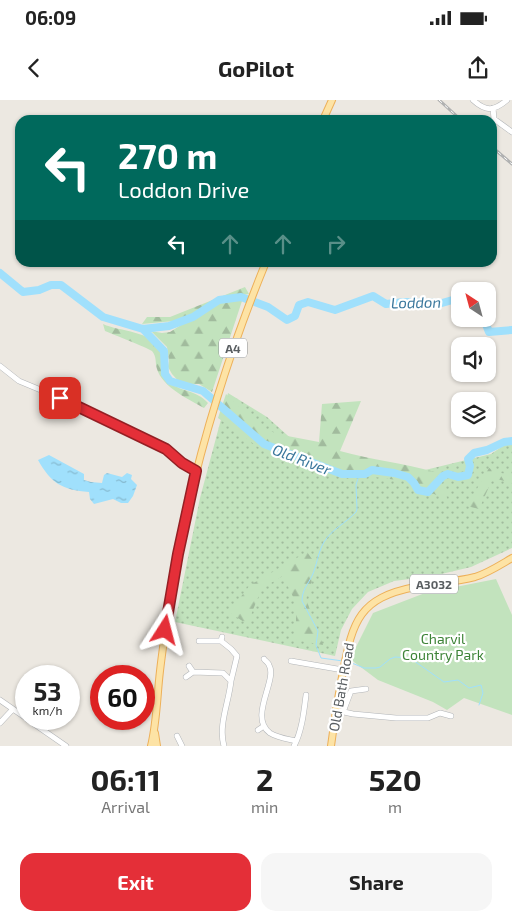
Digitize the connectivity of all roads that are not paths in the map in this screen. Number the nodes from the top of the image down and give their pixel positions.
1 (332, 100) edge
2 (473, 100) edge
3 (507, 100) edge
4 (493, 108) junction
5 (326, 115) edge
6 (494, 115) edge
7 (497, 121) edge
8 (512, 132) edge
9 (264, 267) edge
10 (0, 366) edge
11 (196, 471) junction
12 (512, 558) edge
13 (199, 641) dead end
14 (264, 659) dead end
15 (291, 661) dead end
16 (190, 666) dead end
17 (344, 668) junction
18 (193, 672) junction
19 (186, 677) dead end
20 (231, 680) junction
21 (366, 689) dead end
22 (306, 695) dead end
23 (0, 700) edge
24 (13, 709) joint
25 (335, 710) junction
26 (343, 712) junction
27 (451, 716) dead end
28 (0, 723) edge
29 (264, 726) junction
30 (42, 730) edge
31 (258, 730) dead end
32 (155, 732) junction
33 (177, 736) dead end
34 (295, 744) edge
35 (66, 746) edge
36 (151, 746) edge
37 (157, 746) edge
38 (182, 746) edge
39 (224, 746) edge
40 (331, 746) edge

1 - 5 main road
2 - 4 street
3 - 4 street
4 - 6 street
7 - 8 street
9 - 11 main road, A4
10 - 11 street
11 - 32 main road, A4
12 - 17 main road, Old Bath Road / A3032
13 - 20 street
14 - 29 street
15 - 17 street
16 - 18 street
17 - 25 main road, Old Bath Road / A3032
18 - 19 street
18 - 20 street
20 - 39 street
21 - 26 street
22 - 34 street
23 - 24 street
24 - 28 street
25 - 26 street
25 - 40 main road, Old Bath Road / A3032
26 - 27 street
29 - 31 street
29 - 34 street
30 - 35 street
32 - 36 main road, A4
32 - 37 main road, A4
33 - 38 street

